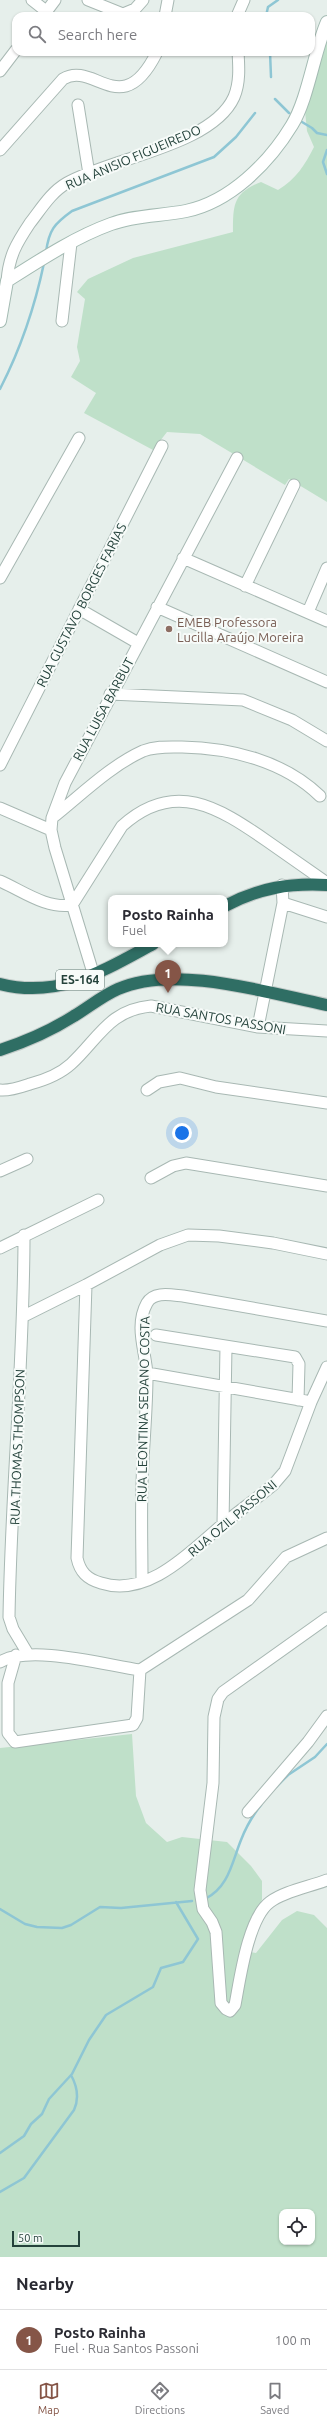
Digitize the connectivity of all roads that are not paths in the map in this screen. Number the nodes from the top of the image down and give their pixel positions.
1 (32, 0) edge
2 (55, 0) edge
3 (88, 0) edge
4 (143, 0) edge
5 (168, 0) edge
6 (244, 0) edge
7 (43, 12) edge
8 (46, 12) edge
9 (118, 12) edge
10 (128, 12) edge
11 (166, 12) edge
12 (239, 12) edge
13 (327, 22) edge
14 (155, 56) edge
15 (238, 56) edge
16 (4, 57) edge
17 (0, 71) edge
18 (78, 105) dead end
19 (0, 150) edge
20 (89, 174) junction
21 (71, 243) junction
22 (7, 281) junction
23 (0, 321) edge
24 (62, 321) dead end
25 (79, 438) dead end
26 (162, 446) dead end
27 (237, 458) dead end
28 (294, 485) dead end
29 (183, 558) junction
30 (327, 568) edge
31 (0, 578) edge
32 (245, 586) junction
33 (157, 608) junction
34 (79, 609) junction
35 (308, 612) junction
36 (327, 620) edge
37 (138, 643) junction
38 (327, 682) edge
39 (110, 694) junction
40 (327, 741) edge
41 (0, 765) edge
42 (320, 796) dead end
43 (0, 808) edge
44 (52, 818) junction
45 (51, 830) junction
46 (0, 881) edge
47 (327, 884) edge
48 (282, 885) junction
49 (283, 903) junction
50 (228, 904) edge
51 (72, 905) junction
52 (327, 918) edge
53 (147, 947) edge
54 (94, 976) junction
55 (0, 984) edge
56 (264, 992) junction
57 (327, 1005) edge
58 (258, 1027) junction
59 (327, 1031) edge
60 (0, 1050) edge
61 (147, 1090) dead end
62 (1, 1092) edge
63 (327, 1103) edge
64 (27, 1159) dead end
65 (0, 1171) edge
66 (151, 1178) dead end
67 (327, 1186) edge
68 (98, 1200) dead end
69 (24, 1235) junction
70 (0, 1248) edge
71 (327, 1254) edge
72 (86, 1285) junction
73 (24, 1316) junction
74 (327, 1322) edge
75 (156, 1336) dead end
76 (226, 1346) junction
77 (327, 1367) edge
78 (147, 1373) junction
79 (225, 1386) junction
80 (298, 1400) junction
81 (311, 1402) junction
82 (223, 1524) junction
83 (327, 1538) edge
84 (142, 1581) junction
85 (327, 1618) edge
86 (28, 1654) junction
87 (16, 1655) junction
88 (0, 1662) edge
89 (140, 1670) junction
90 (326, 1716) edge
91 (248, 1812) dead end
92 (327, 1880) edge

1 - 7 street
2 - 8 street
3 - 9 street
4 - 10 street
5 - 11 street
6 - 12 street
13 - 21 street
14 - 19 street
15 - 20 street, RUA ANISIO FIGUEIREDO
16 - 17 street
18 - 20 street
20 - 22 street, RUA ANISIO FIGUEIREDO
21 - 22 street
21 - 24 street
22 - 23 street
25 - 31 street
26 - 34 street, RUA GUSTAVO BORGES FARIAS
27 - 29 street, RUA LUISA BARBUT
28 - 32 street
29 - 32 street
29 - 33 street, RUA LUISA BARBUT
30 - 35 street
32 - 35 street
33 - 37 street, RUA LUISA BARBUT
33 - 38 street
34 - 37 street
34 - 41 street, RUA GUSTAVO BORGES FARIAS
35 - 36 street
37 - 39 street, RUA LUISA BARBUT
39 - 40 street
39 - 44 street, RUA LUISA BARBUT
42 - 44 street
43 - 45 street
44 - 45 street, RUA LUISA BARBUT
45 - 51 street, RUA LUISA BARBUT
46 - 51 street
47 - 48 highway
47 - 51 street
48 - 49 street
48 - 50 highway
49 - 52 street
49 - 56 street
51 - 54 street, RUA LUISA BARBUT
53 - 54 highway, ES-164
54 - 55 highway, ES-164
56 - 57 highway, ES-164
56 - 58 street
56 - 60 highway, ES-164
58 - 59 street, RUA SANTOS PASSONI
58 - 62 street, RUA SANTOS PASSONI
61 - 63 street
64 - 65 street
66 - 67 street
68 - 69 street
69 - 70 street
69 - 73 street, RUA THOMAS THOMPSON
71 - 72 street
72 - 73 street
72 - 84 street, RUA OZIL PASSONI
73 - 86 street, RUA THOMAS THOMPSON
74 - 78 street, RUA LEONTINA SEDANO COSTA
75 - 76 street
76 - 79 street
76 - 80 street
77 - 81 street, RUA OZIL PASSONI
78 - 79 street
78 - 84 street, RUA LEONTINA SEDANO COSTA
79 - 80 street
79 - 82 street
80 - 81 street
81 - 82 street, RUA OZIL PASSONI
82 - 84 street, RUA OZIL PASSONI
83 - 89 street
85 - 92 street
86 - 87 street
86 - 89 street
87 - 88 street
87 - 89 street
90 - 91 street

